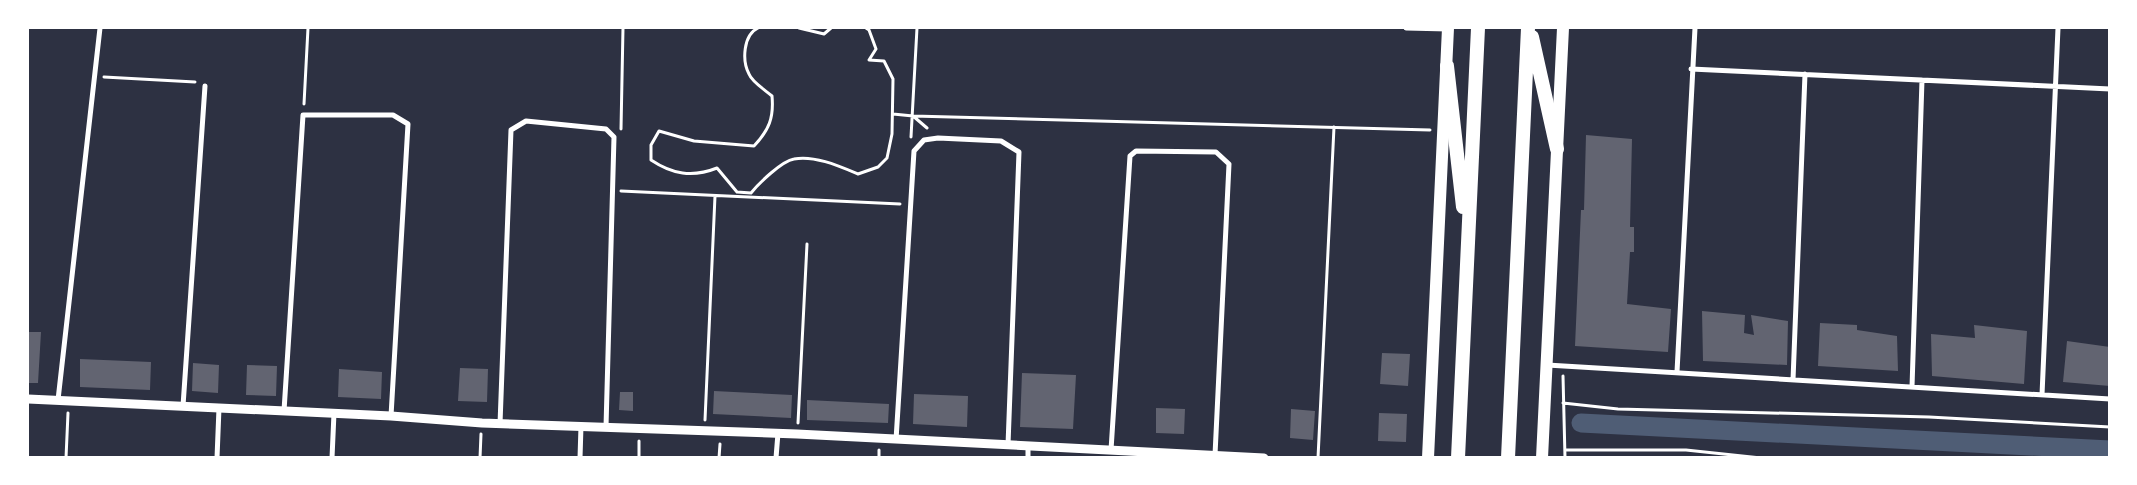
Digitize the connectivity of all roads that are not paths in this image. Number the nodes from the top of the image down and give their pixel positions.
1 (100, 28) edge
2 (1406, 28) edge
3 (1448, 28) edge
4 (1478, 28) edge
5 (1529, 28) edge
6 (1562, 28) edge
7 (1695, 28) edge
8 (2058, 28) edge
9 (1447, 66) junction
10 (1691, 69) junction
11 (1805, 74) junction
12 (1922, 80) junction
13 (205, 86) road end
14 (2056, 86) junction
15 (2110, 89) edge
16 (1557, 148) junction
17 (1468, 248) junction
18 (1546, 365) junction
19 (1677, 372) junction
20 (1793, 380) junction
21 (1912, 387) junction
22 (2042, 395) junction
23 (28, 399) edge
24 (2110, 399) edge
25 (58, 400) junction
26 (183, 406) junction
27 (219, 408) junction
28 (284, 411) junction
29 (334, 413) junction
30 (390, 416) junction
31 (500, 424) junction
32 (581, 426) junction
33 (606, 427) junction
34 (778, 433) junction
35 (896, 440) junction
36 (1008, 445) junction
37 (1028, 446) junction
38 (1111, 450) junction
39 (1133, 454) edge
40 (1215, 455) junction
41 (218, 458) edge
42 (332, 458) edge
43 (580, 458) edge
44 (776, 458) edge
45 (1028, 458) edge
46 (1264, 458) edge
47 (1428, 458) edge
48 (1458, 458) edge
49 (1508, 458) edge
50 (1542, 458) edge

1 - 25 street
2 - 3 street
3 - 9 main road
4 - 17 highway
5 - 16 highway
5 - 49 highway
6 - 16 main road
7 - 10 street
8 - 14 street
9 - 17 highway
9 - 47 main road
10 - 11 street
10 - 19 street
11 - 12 street
11 - 20 street
12 - 14 street
12 - 21 street
13 - 26 street
14 - 15 street
14 - 22 street
16 - 18 main road
17 - 48 highway
18 - 19 street
18 - 50 main road
19 - 20 street
20 - 21 street
21 - 22 street
22 - 24 street
23 - 25 street
25 - 26 street
26 - 27 street
27 - 28 street
27 - 41 street
28 - 29 street
28 - 30 street
29 - 30 street
29 - 42 street
30 - 31 street
31 - 32 street
31 - 33 street
32 - 33 street
32 - 43 street
33 - 34 street
34 - 35 street
34 - 44 street
35 - 36 street
35 - 36 street
36 - 37 street
37 - 38 street
37 - 45 street
38 - 39 street
38 - 40 street
39 - 40 street
40 - 46 street

